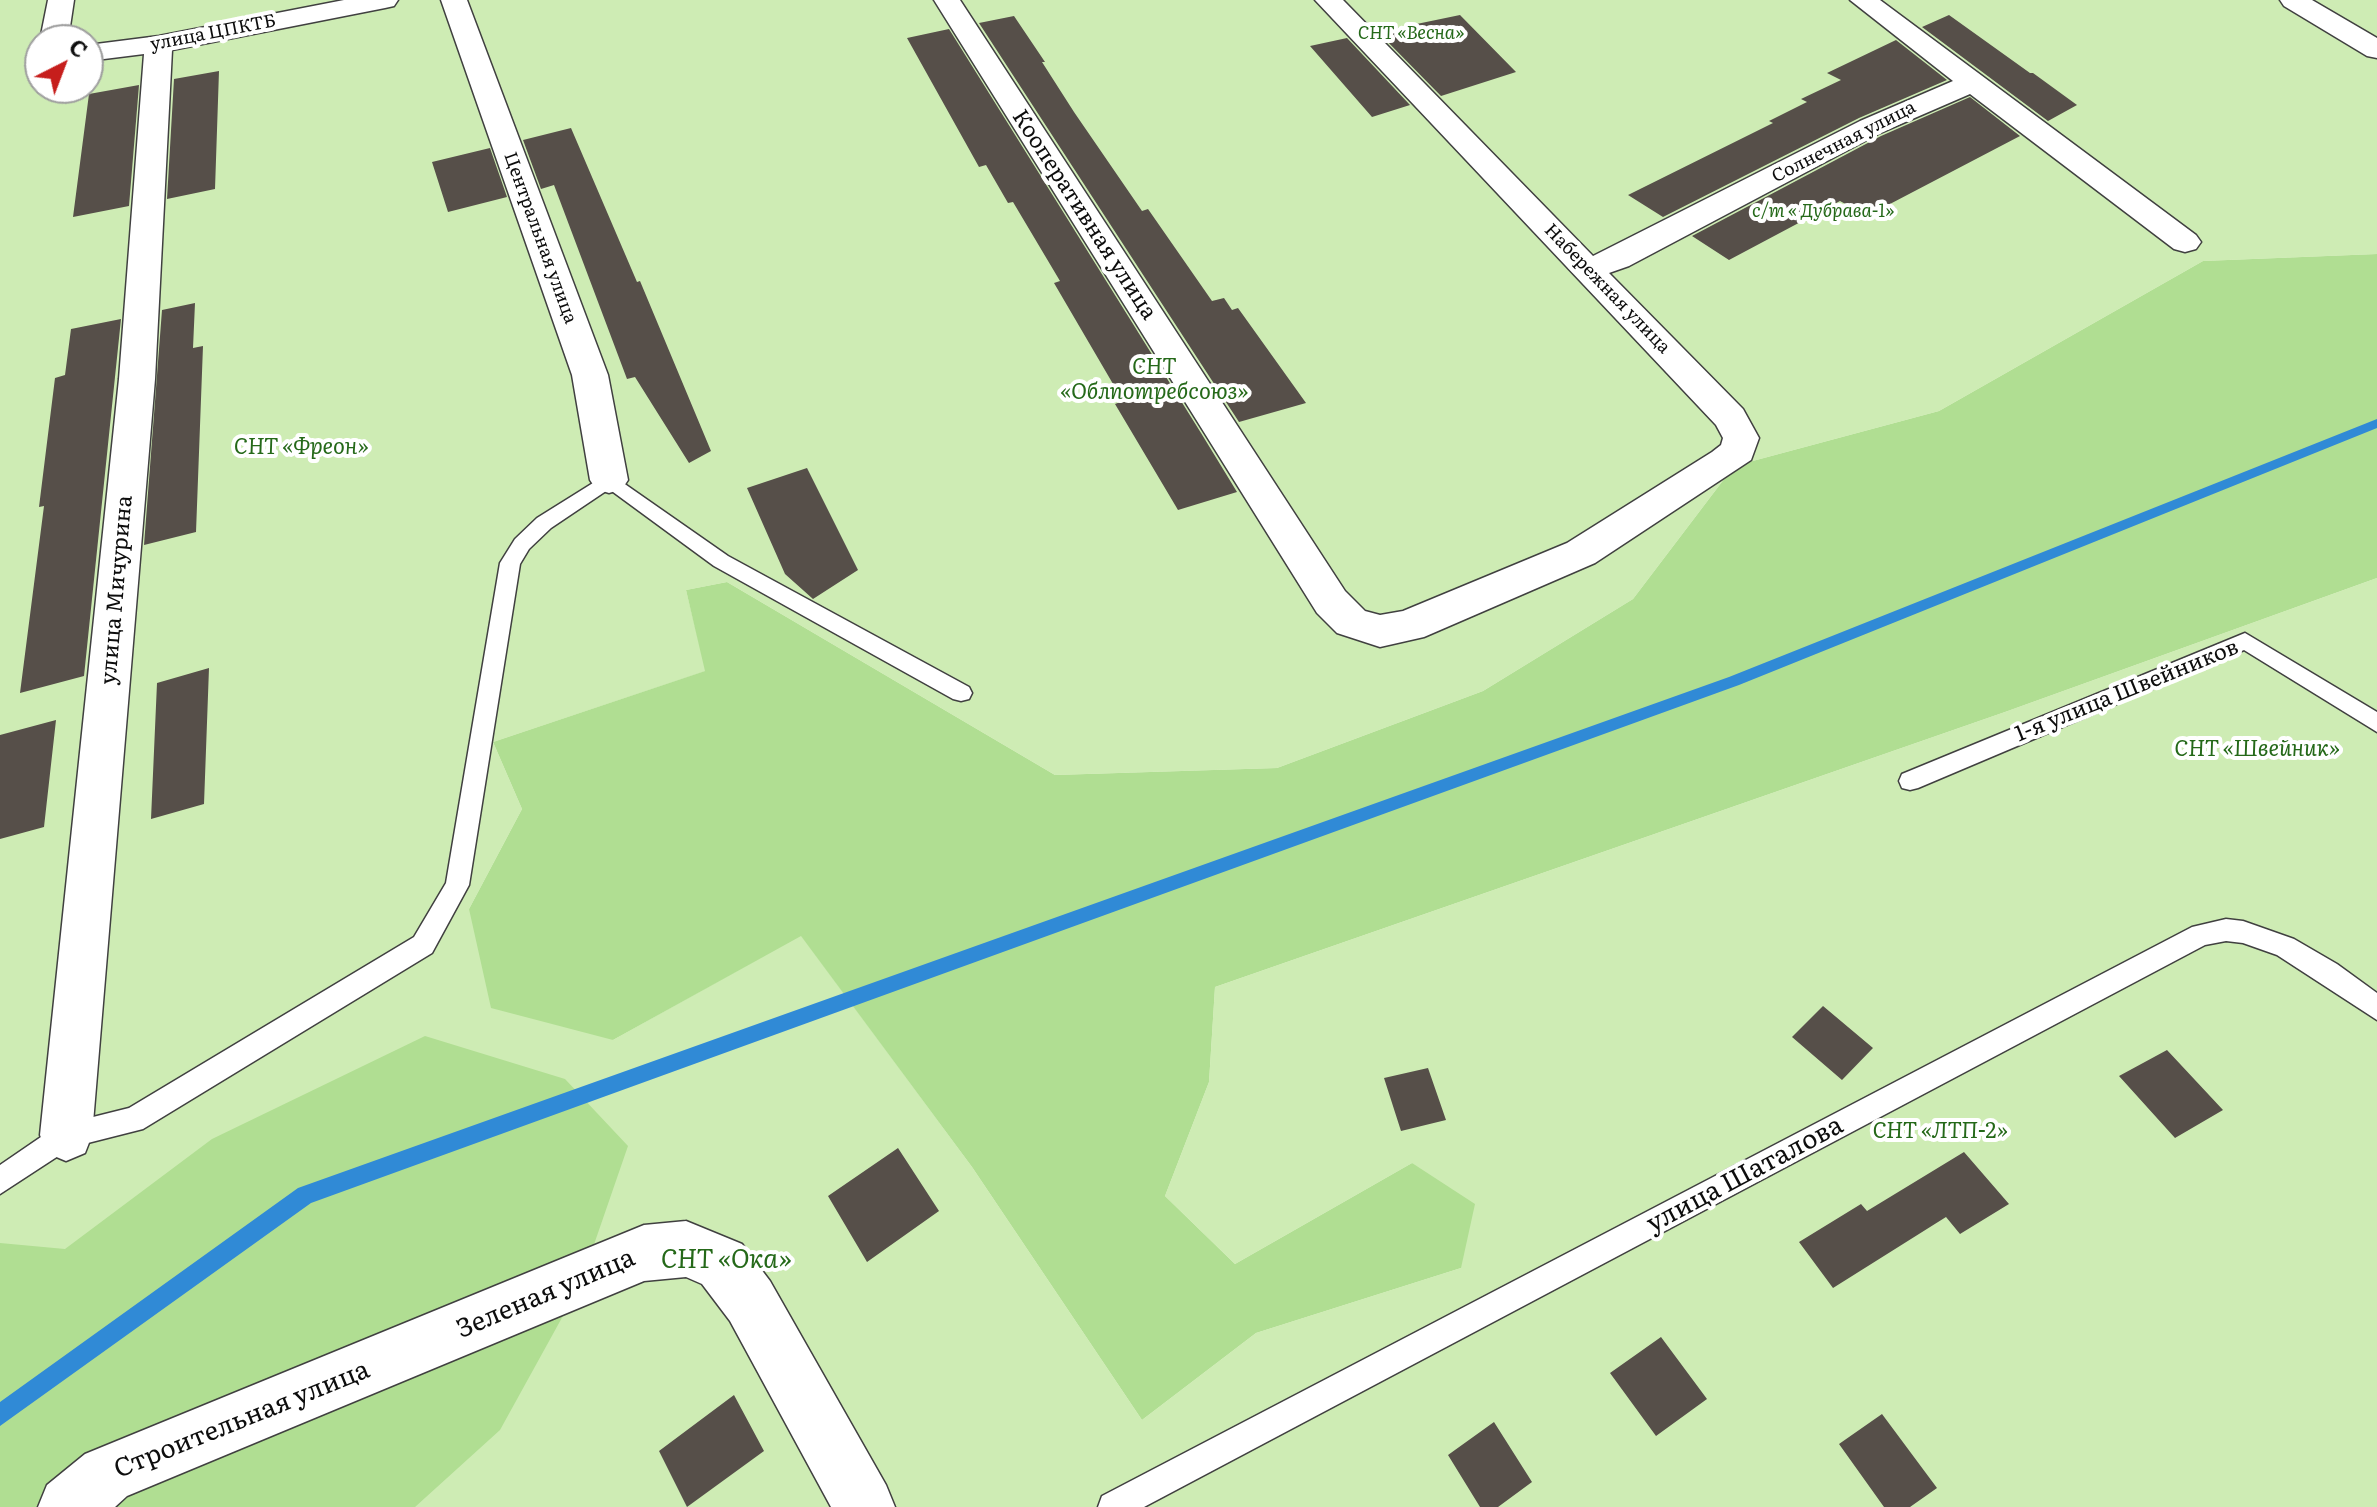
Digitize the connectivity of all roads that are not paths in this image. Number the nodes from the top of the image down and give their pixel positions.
1 (61, 0) edge
2 (385, 0) edge
3 (454, 0) edge
4 (947, 0) edge
5 (1328, 0) edge
6 (1863, 0) edge
7 (2293, 0) edge
8 (57, 24) edge
9 (159, 44) junction
10 (2377, 50) edge
11 (104, 51) edge
12 (1974, 84) junction
13 (2185, 242) dead end
14 (1587, 269) junction
15 (609, 480) junction
16 (1581, 553) joint
17 (961, 693) dead end
18 (2377, 723) edge
19 (1910, 781) dead end
20 (2377, 1008) edge
21 (66, 1135) junction
22 (0, 1181) edge
23 (423, 1346) joint
24 (69, 1507) edge
25 (864, 1507) edge
26 (1113, 1507) edge

1 - 8 street
2 - 9 street, улица ЦПКТБ
3 - 15 street, Центральная улица
4 - 16 street, Кооперативная улица
5 - 14 street, Набережная улица
6 - 12 street
7 - 10 street
9 - 11 street, улица ЦПКТБ
9 - 21 street, улица Мичурина
12 - 13 street
12 - 14 street, Солнечная улица
14 - 16 street, Набережная улица
15 - 17 lane
15 - 21 lane
18 - 19 lane, 1-я улица Швейников
20 - 26 lane, улица Шаталова
21 - 22 lane
23 - 24 street, Строительная улица
23 - 25 street, Зеленая улица

